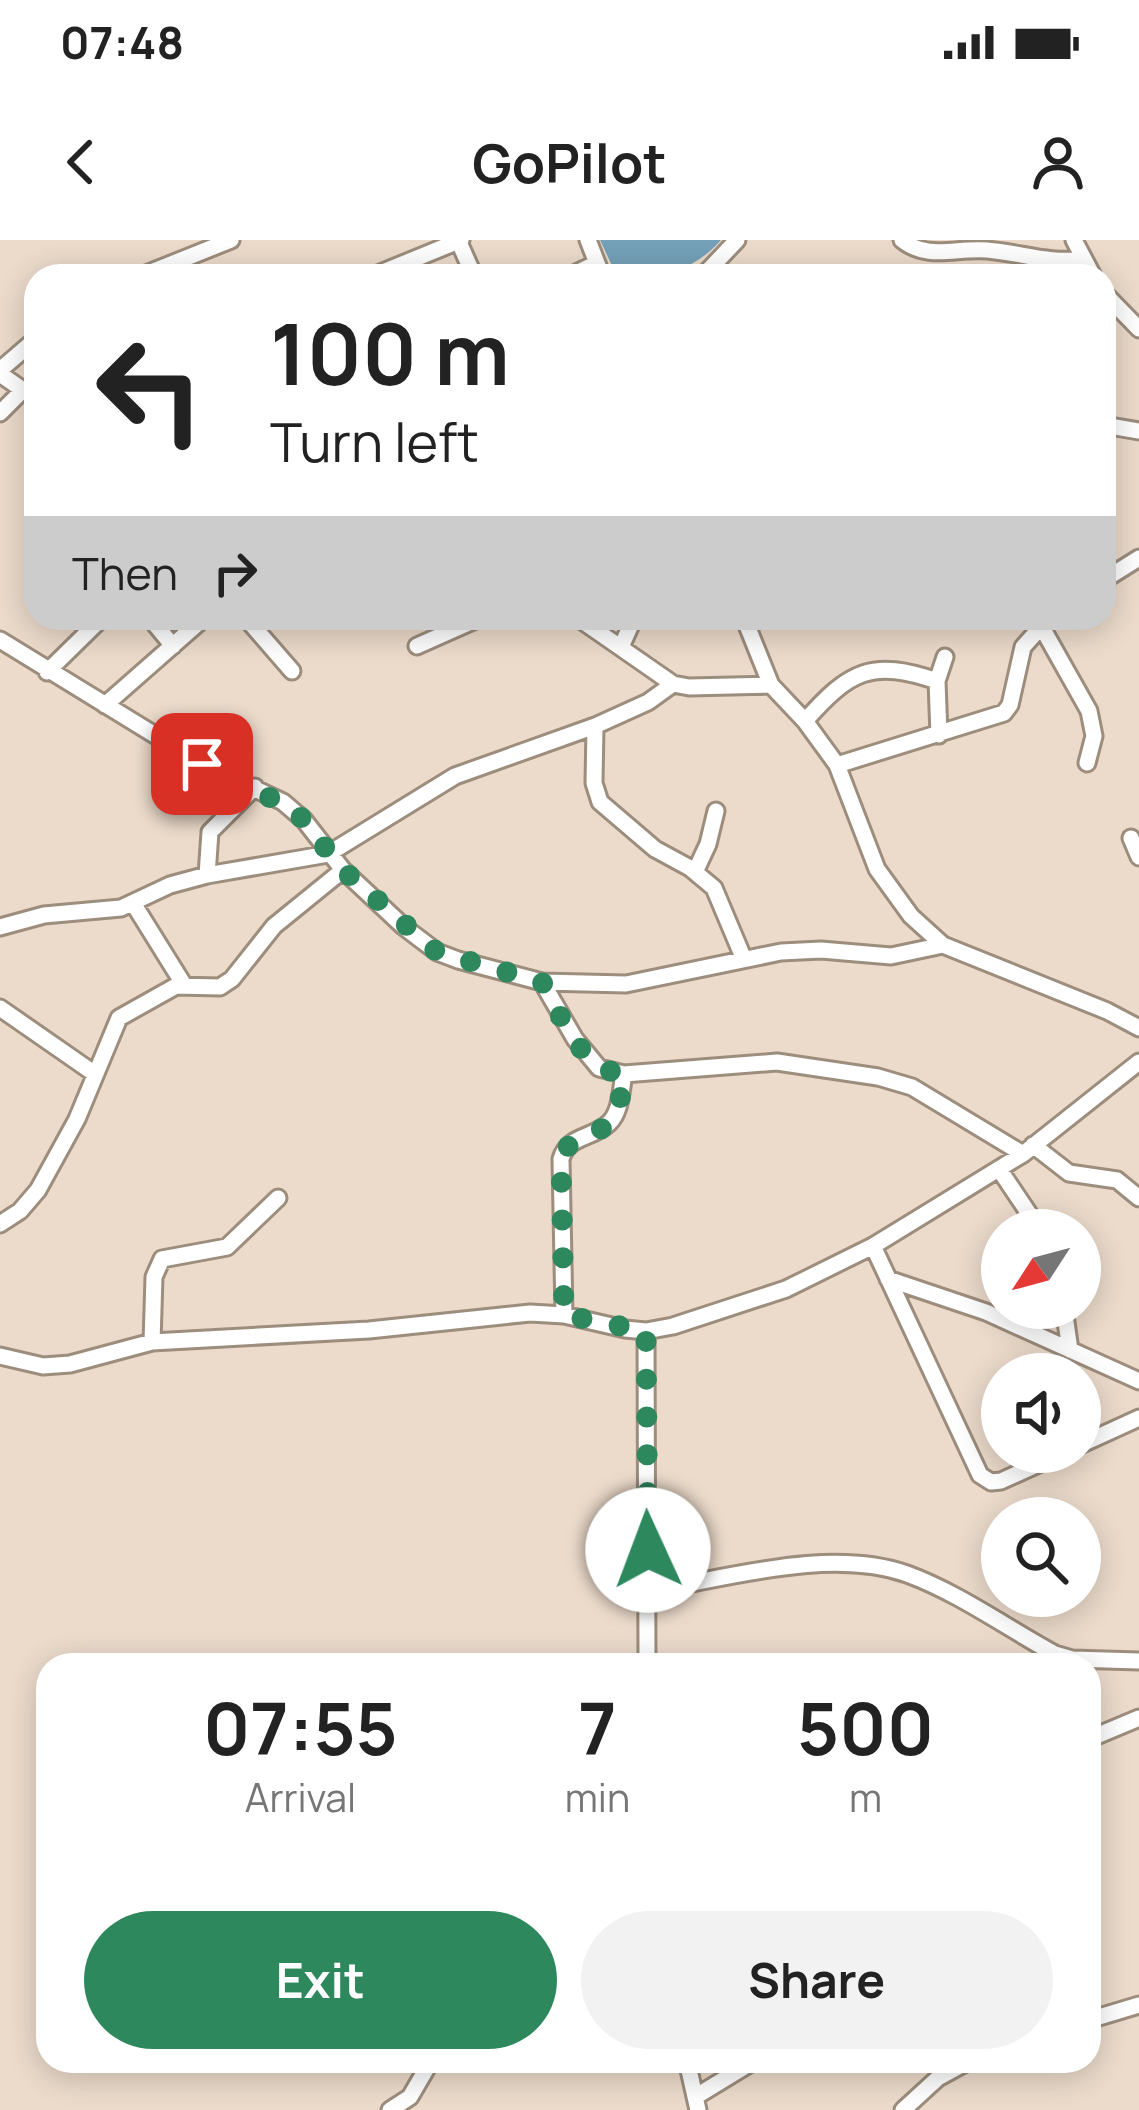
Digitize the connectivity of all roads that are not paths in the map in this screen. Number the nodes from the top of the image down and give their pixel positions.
1 (231, 240) edge
2 (459, 240) edge
3 (737, 240) edge
4 (902, 240) edge
5 (1074, 240) edge
6 (1084, 259) junction
7 (171, 264) edge
8 (402, 264) edge
9 (714, 264) edge
10 (1087, 264) edge
11 (1116, 305) edge
12 (1139, 329) edge
13 (24, 350) edge
14 (0, 372) edge
15 (90, 630) edge
16 (160, 630) edge
17 (191, 630) edge
18 (257, 630) edge
19 (453, 630) edge
20 (595, 630) edge
21 (628, 630) edge
22 (749, 630) edge
23 (1036, 630) edge
24 (1048, 630) edge
25 (0, 640) edge
26 (173, 646) junction
27 (417, 646) dead end
28 (620, 647) junction
29 (945, 657) dead end
30 (292, 670) dead end
31 (47, 672) junction
32 (938, 681) junction
33 (674, 684) junction
34 (771, 685) junction
35 (105, 705) junction
36 (805, 721) junction
37 (595, 727) junction
38 (939, 735) junction
39 (1087, 763) dead end
40 (838, 765) junction
41 (255, 787) junction
42 (716, 811) dead end
43 (1131, 838) dead end
44 (328, 854) junction
45 (1139, 857) edge
46 (343, 870) junction
47 (695, 872) junction
48 (207, 875) junction
49 (133, 902) junction
50 (0, 927) edge
51 (944, 945) junction
52 (743, 957) junction
53 (542, 982) junction
54 (184, 985) junction
55 (0, 1008) edge
56 (1139, 1028) edge
57 (1139, 1062) edge
58 (95, 1074) junction
59 (624, 1074) junction
60 (1028, 1150) junction
61 (999, 1168) junction
62 (278, 1198) dead end
63 (1139, 1198) edge
64 (1026, 1209) edge
65 (0, 1224) edge
66 (873, 1246) junction
67 (888, 1280) junction
68 (564, 1315) junction
69 (1067, 1329) edge
70 (646, 1331) junction
71 (152, 1342) junction
72 (1070, 1350) junction
73 (0, 1356) edge
74 (1139, 1381) edge
75 (1139, 1418) edge
76 (1101, 1435) edge
77 (1019, 1473) edge
78 (649, 1591) junction
79 (647, 1653) edge
80 (1056, 1653) edge
81 (1101, 1658) edge
82 (1139, 1660) edge
83 (1139, 1718) edge
84 (1101, 1734) edge
85 (1139, 2005) edge
86 (1101, 2016) edge
87 (424, 2073) edge
88 (690, 2073) edge
89 (737, 2073) edge
90 (936, 2073) edge
91 (696, 2103) edge
92 (390, 2110) edge
93 (903, 2110) edge

1 - 7 street
2 - 8 street
3 - 9 street
4 - 6 street
5 - 6 street
6 - 10 street
11 - 12 street
13 - 14 street
15 - 31 street
16 - 26 street
17 - 26 street
18 - 30 street
19 - 27 street
20 - 28 street
21 - 28 street
22 - 34 street
23 - 38 street
24 - 39 street
25 - 31 street
26 - 35 street
28 - 33 street
29 - 32 street
31 - 35 street
32 - 36 street
32 - 38 street
33 - 34 street
33 - 37 street
34 - 36 street
35 - 41 street
36 - 40 street
37 - 44 street
37 - 47 street
38 - 40 street
40 - 51 street
41 - 44 street
41 - 48 street
42 - 47 street
43 - 45 street
44 - 46 street
44 - 48 street
46 - 53 street
46 - 54 street
47 - 52 street
48 - 49 street
49 - 50 street
49 - 54 street
51 - 52 street
51 - 56 street
52 - 53 street
53 - 59 street
54 - 58 street
55 - 58 street
57 - 60 street
58 - 65 street
59 - 60 street
59 - 68 street
60 - 61 street
60 - 63 street
61 - 64 street
61 - 66 street
62 - 71 street
66 - 67 street
66 - 70 street
67 - 72 street
67 - 77 street
68 - 70 street
68 - 71 street
69 - 72 street
70 - 78 street
71 - 73 street
72 - 74 street
75 - 76 street
78 - 79 street
78 - 80 street
81 - 82 street
83 - 84 street
85 - 86 street
87 - 92 street
88 - 91 street
89 - 91 street
90 - 93 street

